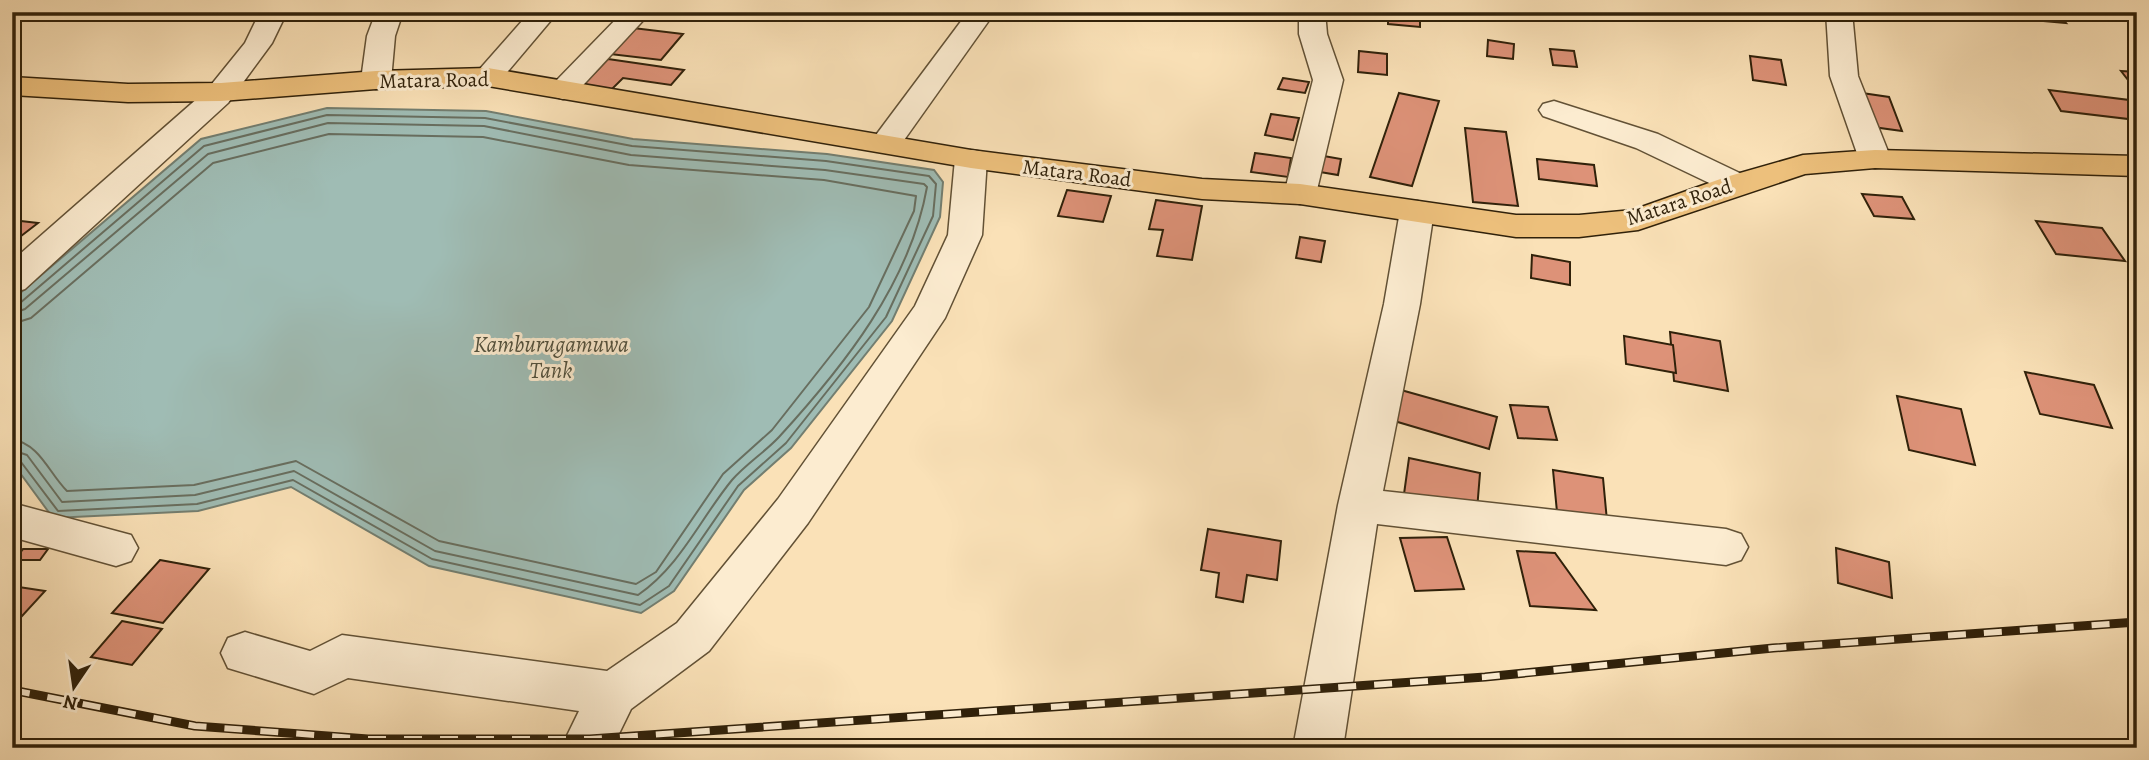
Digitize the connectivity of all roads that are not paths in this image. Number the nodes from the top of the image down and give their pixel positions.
1 (274, 12) edge
2 (390, 12) edge
3 (545, 12) edge
4 (638, 12) edge
5 (982, 12) edge
6 (1312, 12) edge
7 (1839, 12) edge
8 (488, 77) junction
9 (376, 80) junction
10 (12, 86) edge
11 (563, 90) junction
12 (221, 92) junction
13 (1554, 110) dead end
14 (886, 143) junction
15 (971, 159) junction
16 (1875, 159) junction
17 (2137, 166) edge
18 (1737, 184) junction
19 (1300, 194) junction
20 (1417, 211) junction
21 (12, 281) edge
22 (1359, 505) junction
23 (12, 520) edge
24 (1726, 547) dead end
25 (116, 548) dead end
26 (245, 653) dead end
27 (614, 694) junction
28 (586, 748) edge
29 (1318, 748) edge

1 - 12 street
2 - 9 street
3 - 8 street
4 - 11 street
5 - 14 street
6 - 19 street
7 - 16 street
8 - 9 highway, Matara Road
8 - 11 highway, Matara Road
9 - 12 highway, Matara Road
10 - 12 highway, Matara Road
11 - 14 highway, Matara Road
12 - 21 street
13 - 18 street
14 - 15 highway, Matara Road
15 - 19 highway, Matara Road
15 - 27 street
16 - 17 highway, Matara Road
16 - 18 highway, Matara Road
18 - 20 highway, Matara Road
19 - 20 highway, Matara Road
20 - 22 street
22 - 24 street
22 - 29 street
23 - 25 street
26 - 27 street
27 - 28 street

